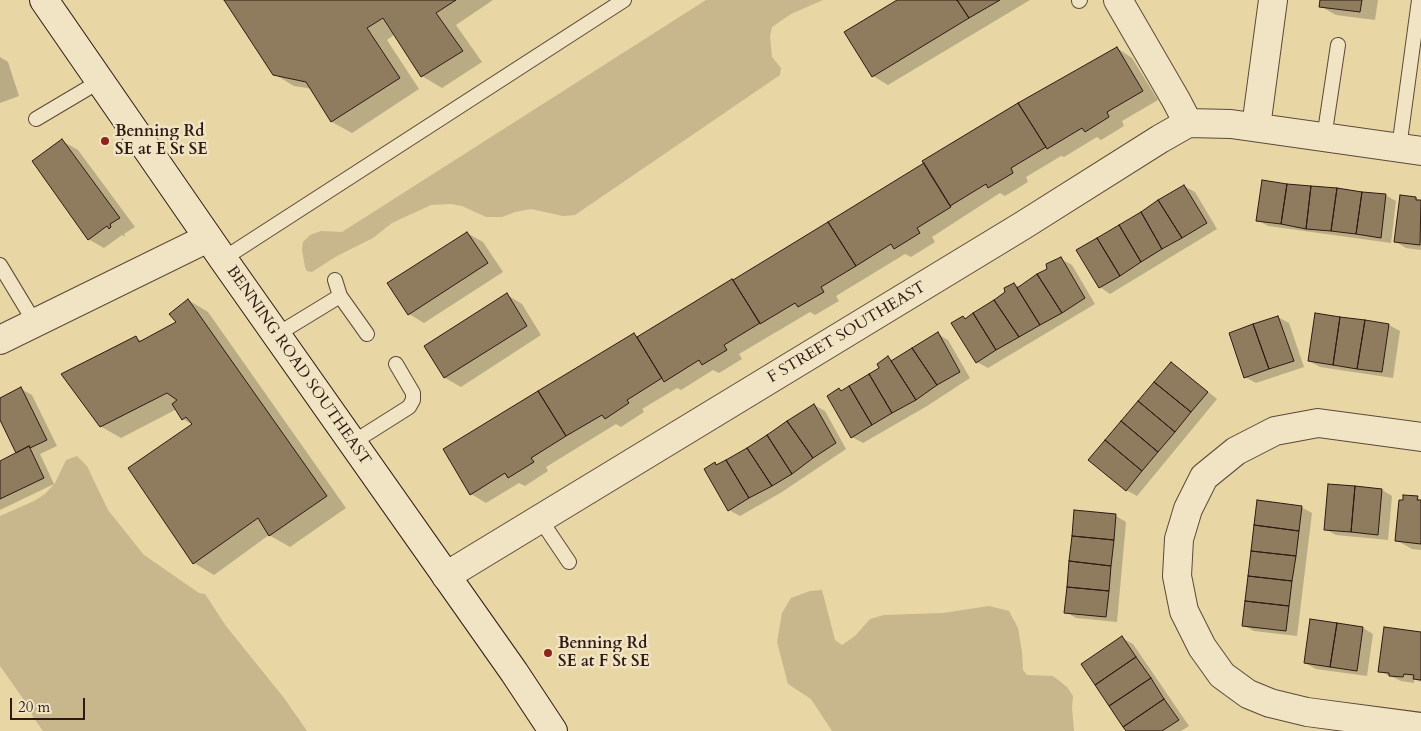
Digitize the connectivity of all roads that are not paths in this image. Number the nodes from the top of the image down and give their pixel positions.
1 (44, 0) edge
2 (624, 0) edge
3 (1118, 0) edge
4 (1273, 0) edge
5 (1419, 0) edge
6 (1338, 45) dead end
7 (100, 81) junction
8 (36, 119) dead end
9 (1188, 123) junction
10 (1256, 127) junction
11 (1324, 138) junction
12 (1410, 150) edge
13 (216, 249) junction
14 (0, 265) edge
15 (335, 280) dead end
16 (340, 296) junction
17 (35, 324) junction
18 (367, 334) dead end
19 (276, 335) junction
20 (0, 340) edge
21 (396, 364) dead end
22 (1421, 437) edge
23 (352, 443) junction
24 (540, 519) junction
25 (569, 562) dead end
26 (446, 576) junction
27 (1421, 727) edge
28 (553, 731) edge

1 - 7 street, BENNING ROAD SOUTHEAST
2 - 13 lane
3 - 9 street
4 - 10 street
5 - 12 lane
6 - 11 lane
7 - 8 lane
7 - 13 street, BENNING ROAD SOUTHEAST
9 - 10 street
9 - 24 street, F STREET SOUTHEAST
10 - 11 street
11 - 12 street
13 - 17 street
13 - 19 street, BENNING ROAD SOUTHEAST
14 - 17 lane
15 - 16 lane
16 - 18 lane
16 - 19 lane
17 - 20 street
19 - 23 street, BENNING ROAD SOUTHEAST
21 - 23 lane
22 - 27 street
23 - 26 street, BENNING ROAD SOUTHEAST
24 - 25 lane
24 - 26 street, F STREET SOUTHEAST
26 - 28 street, BENNING ROAD SOUTHEAST

